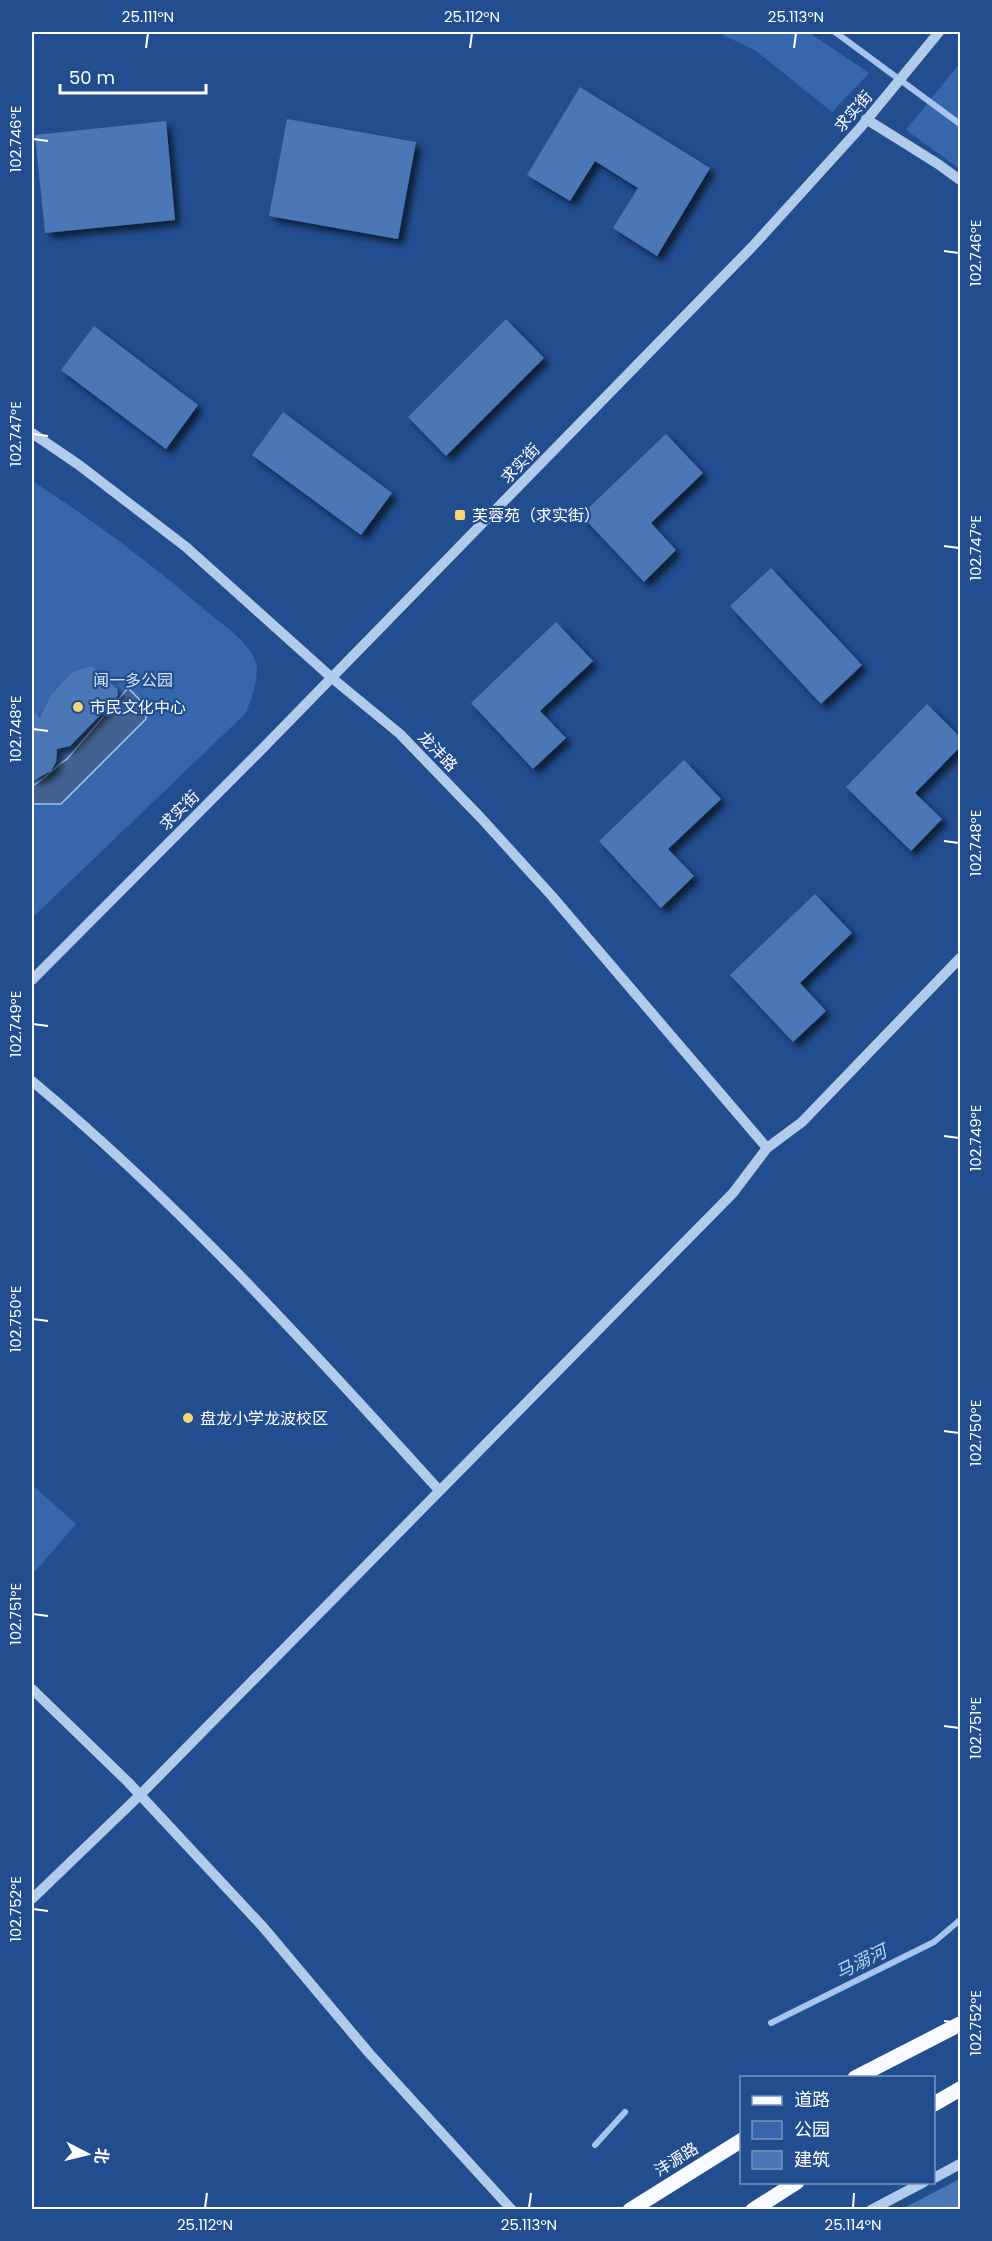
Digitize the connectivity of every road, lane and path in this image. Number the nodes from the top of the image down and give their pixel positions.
1 (939, 32) edge
2 (866, 119) junction
3 (960, 180) edge
4 (32, 433) edge
5 (332, 678) junction
6 (960, 958) edge
7 (32, 980) edge
8 (32, 1080) edge
9 (767, 1148) junction
10 (439, 1490) junction
11 (32, 1689) edge
12 (140, 1795) junction
13 (32, 1899) edge
14 (960, 2024) edge
15 (859, 2076) edge
16 (960, 2089) edge
17 (935, 2103) edge
18 (740, 2141) edge
19 (960, 2164) edge
20 (935, 2177) edge
21 (794, 2184) edge
22 (920, 2184) edge
23 (512, 2210) edge
24 (630, 2210) edge
25 (753, 2210) edge
26 (872, 2210) edge

1 - 2 street, 求实街
2 - 3 street
2 - 5 street, 求实街
4 - 5 street, 龙沣路
5 - 7 street, 求实街
5 - 9 street, 龙沣路
6 - 9 street
8 - 10 street
9 - 10 street
10 - 12 street
11 - 12 street
12 - 13 street
12 - 23 street
14 - 15 main road
16 - 17 main road
18 - 24 main road, 沣源路
19 - 20 street
21 - 25 main road
22 - 26 street

